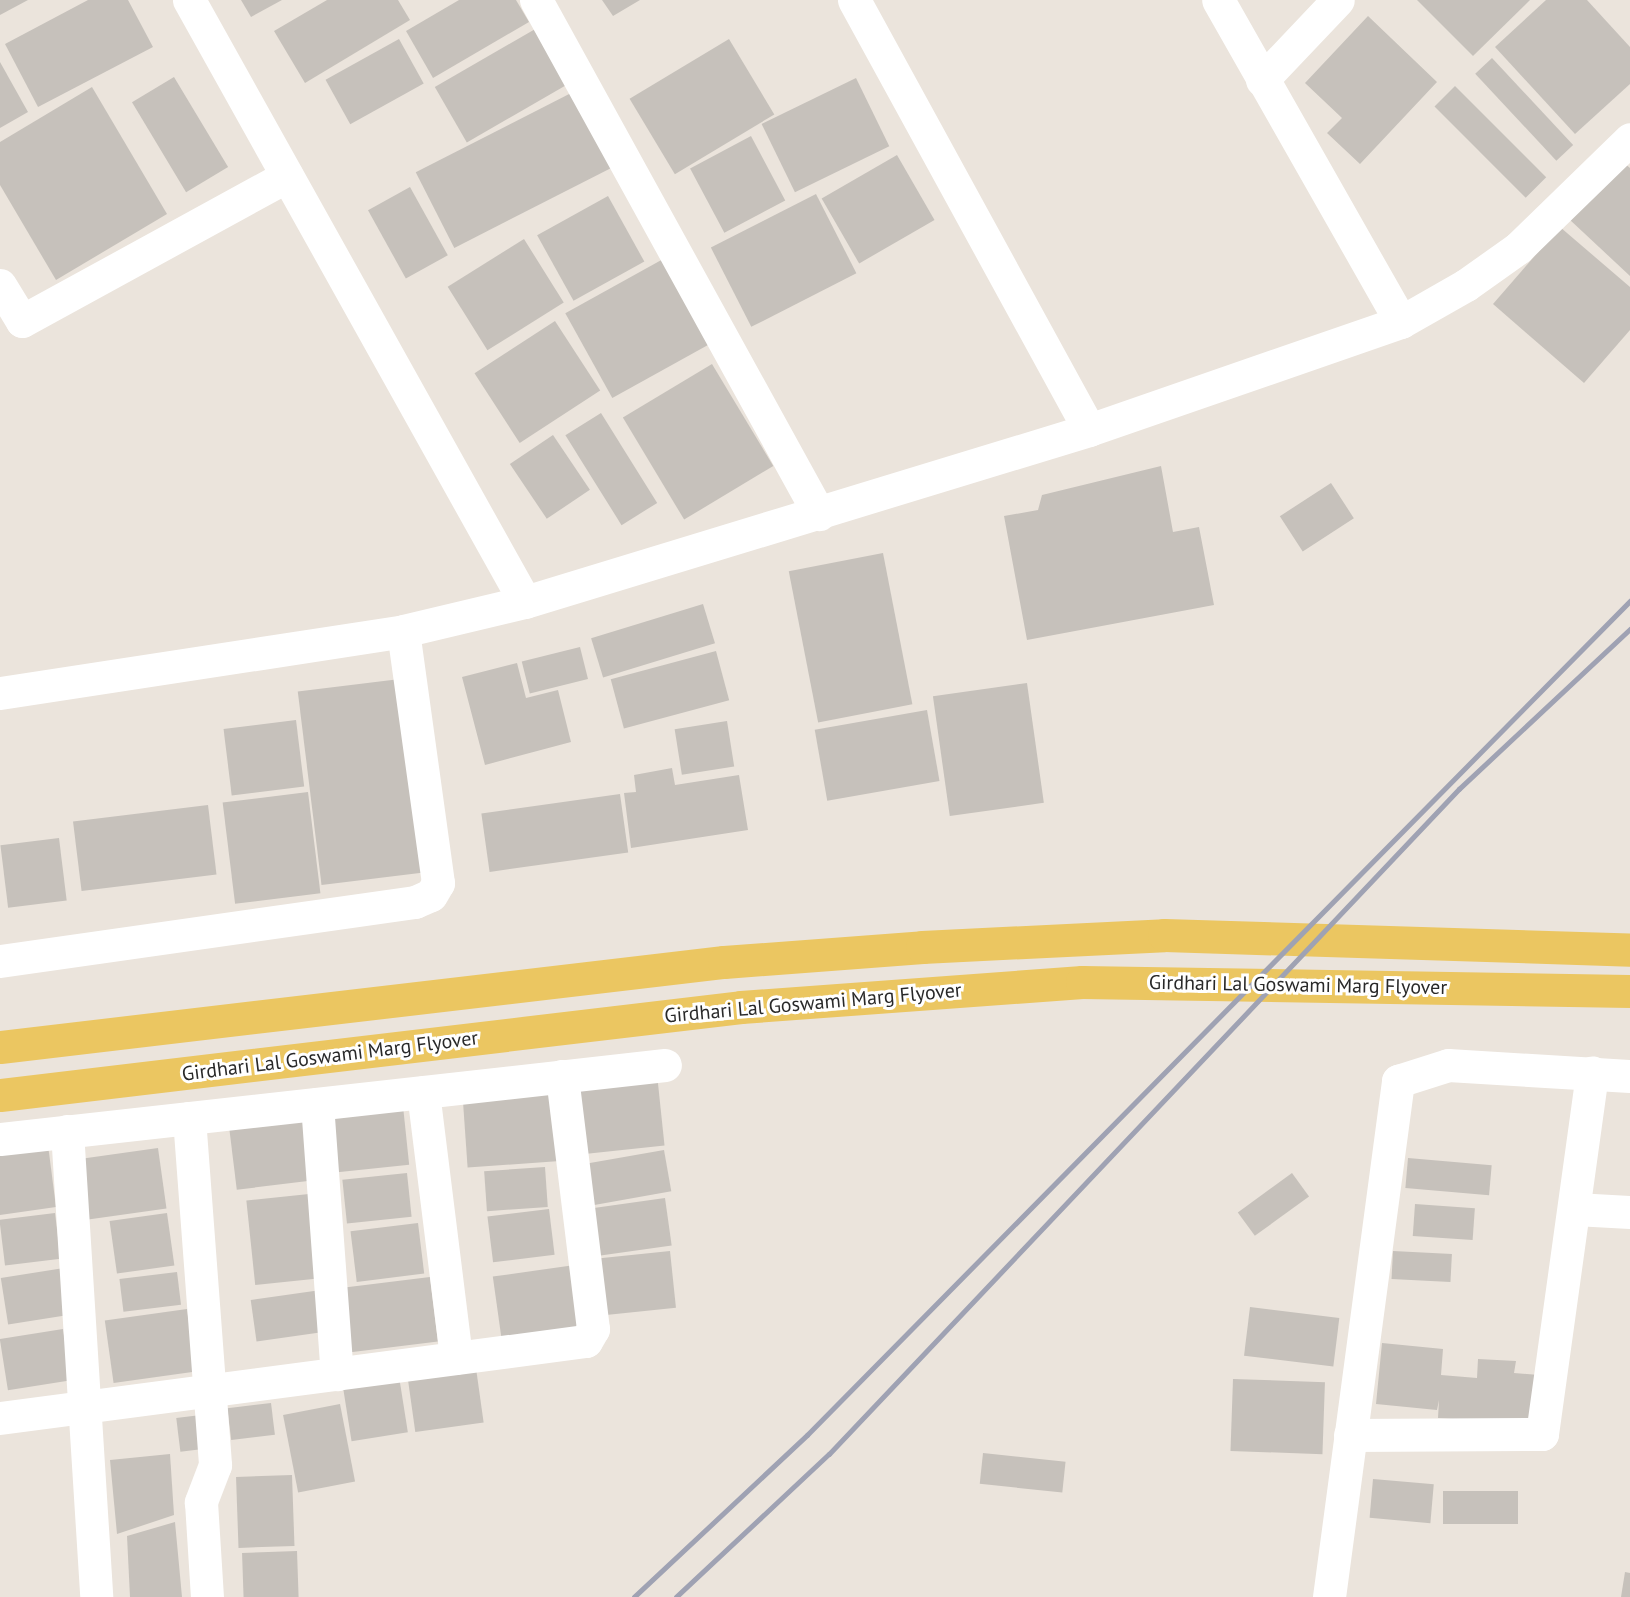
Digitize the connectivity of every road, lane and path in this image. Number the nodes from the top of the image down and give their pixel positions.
1 (189, 0) edge
2 (537, 0) edge
3 (854, 0) edge
4 (1218, 0) edge
5 (1338, 0) edge
6 (1262, 80) junction
7 (1630, 139) edge
8 (287, 176) junction
9 (0, 285) edge
10 (1401, 322) junction
11 (1089, 430) junction
12 (819, 514) junction
13 (525, 602) junction
14 (403, 632) junction
15 (0, 693) edge
16 (1630, 950) edge
17 (0, 961) edge
18 (1630, 991) edge
19 (0, 1047) edge
20 (665, 1065) dead end
21 (1592, 1072) junction
22 (562, 1076) junction
23 (1630, 1076) edge
24 (423, 1092) junction
25 (0, 1095) edge
26 (317, 1104) junction
27 (189, 1118) junction
28 (67, 1131) junction
29 (0, 1139) edge
30 (1575, 1209) junction
31 (1630, 1212) edge
32 (456, 1358) junction
33 (336, 1374) junction
34 (212, 1391) junction
35 (87, 1407) junction
36 (0, 1418) edge
37 (1350, 1435) junction
38 (96, 1597) edge
39 (207, 1597) edge
40 (1329, 1597) edge

1 - 8 street
2 - 12 street
3 - 11 street
4 - 6 street
5 - 6 street
6 - 10 street
7 - 10 street
8 - 9 street
8 - 13 street
10 - 11 street
11 - 12 street
12 - 13 street
13 - 14 street
14 - 15 street
14 - 17 street
16 - 19 main road
18 - 25 main road, Girdhari Lal Goswami Marg Flyover
20 - 22 street
21 - 23 street
21 - 30 street
21 - 37 street
22 - 24 street
22 - 32 street
24 - 26 street
24 - 32 street
26 - 27 street
26 - 33 street
27 - 28 street
27 - 34 street
28 - 29 street
28 - 35 street
30 - 31 street
30 - 37 street
32 - 33 street
33 - 34 street
34 - 35 street
34 - 39 street
35 - 36 street
35 - 38 street
37 - 40 street

